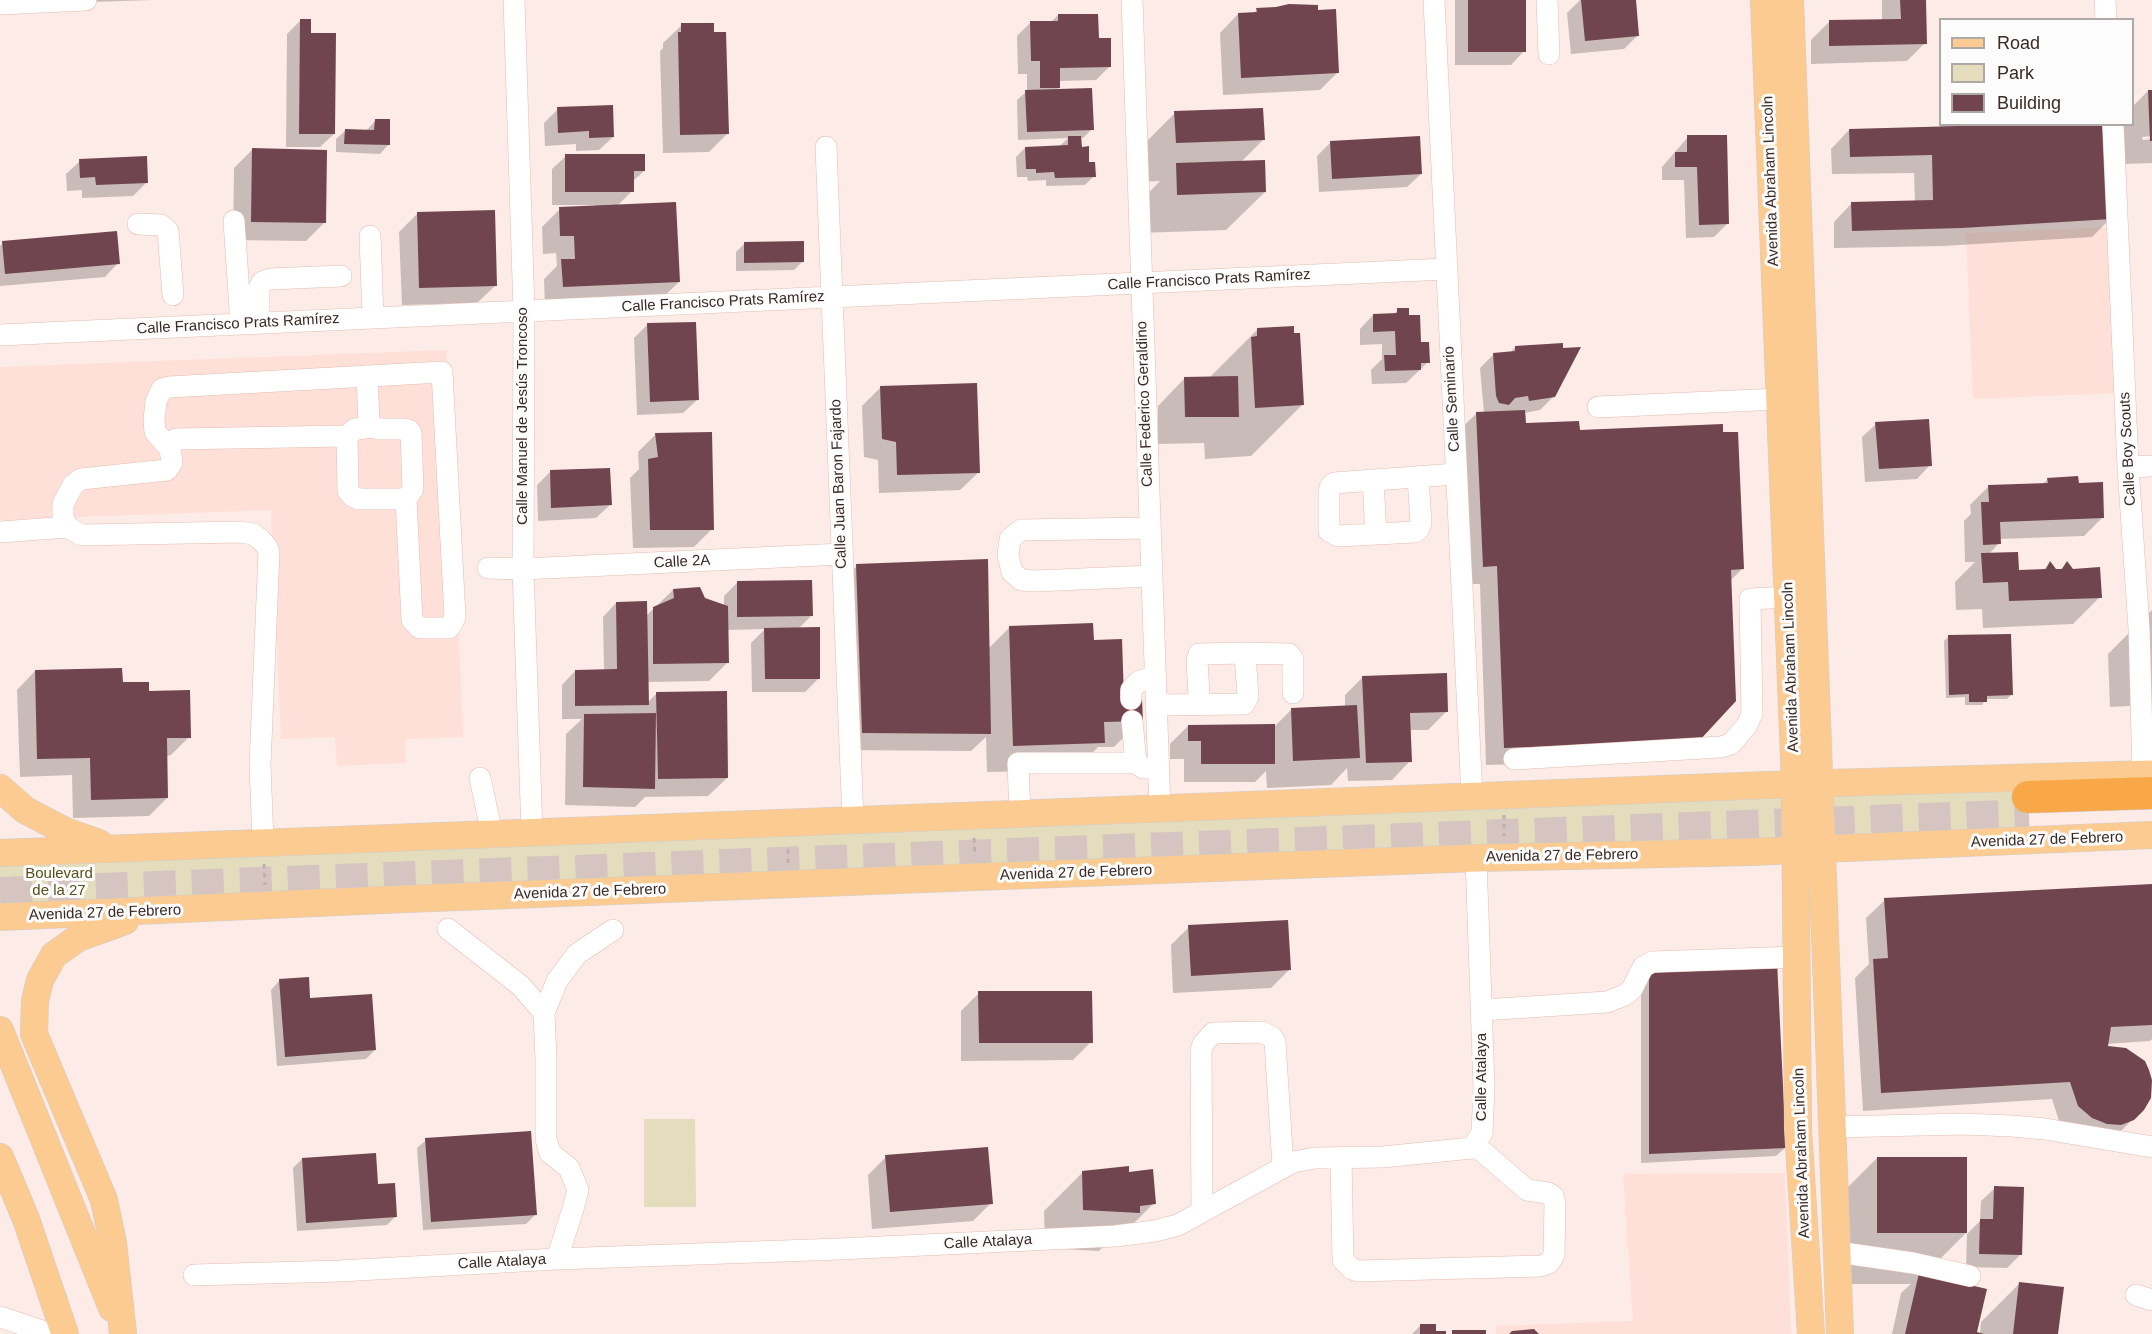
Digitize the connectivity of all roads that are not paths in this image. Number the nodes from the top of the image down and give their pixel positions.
1 (86, 0) edge
2 (514, 0) edge
3 (1132, 0) edge
4 (1434, 0) edge
5 (1547, 0) edge
6 (1764, 0) edge
7 (1790, 0) edge
8 (2105, 0) edge
9 (0, 4) edge
10 (2106, 18) edge
11 (1549, 54) dead end
12 (2113, 126) edge
13 (826, 147) dead end
14 (234, 221) dead end
15 (138, 224) dead end
16 (370, 236) dead end
17 (1446, 269) junction
18 (341, 276) dead end
19 (1140, 283) junction
20 (173, 295) dead end
21 (832, 297) junction
22 (524, 311) junction
23 (373, 318) junction
24 (250, 324) junction
25 (0, 335) edge
26 (367, 376) junction
27 (1780, 399) junction
28 (1598, 407) dead end
29 (373, 427) junction
30 (347, 436) junction
31 (170, 449) junction
32 (2152, 466) edge
33 (2128, 467) junction
34 (1456, 474) junction
35 (1418, 477) junction
36 (1373, 480) junction
37 (406, 499) junction
38 (66, 523) junction
39 (1149, 528) junction
40 (0, 532) edge
41 (1376, 534) junction
42 (842, 554) junction
43 (488, 568) dead end
44 (523, 569) junction
45 (1151, 576) junction
46 (1788, 597) junction
47 (1245, 653) junction
48 (1155, 676) junction
49 (1293, 693) dead end
50 (1199, 695) dead end
51 (1131, 699) dead end
52 (1156, 705) junction
53 (1132, 721) dead end
54 (1514, 759) dead end
55 (1136, 763) junction
56 (1158, 768) junction
57 (480, 778) dead end
58 (2149, 780) edge
59 (1808, 784) junction
60 (0, 788) edge
61 (1472, 797) junction
62 (1160, 809) junction
63 (2152, 810) edge
64 (1020, 814) junction
65 (853, 820) junction
66 (532, 832) junction
67 (492, 834) junction
68 (2152, 835) edge
69 (263, 841) junction
70 (114, 848) junction
71 (1810, 850) junction
72 (0, 853) edge
73 (1476, 858) junction
74 (152, 911) junction
75 (0, 918) edge
76 (448, 929) dead end
77 (613, 930) dead end
78 (1797, 957) junction
79 (1482, 1010) junction
80 (544, 1013) junction
81 (0, 1030) edge
82 (1833, 1127) junction
83 (1475, 1145) junction
84 (2152, 1147) edge
85 (0, 1157) edge
86 (1341, 1158) junction
87 (1283, 1167) junction
88 (1202, 1212) junction
89 (1837, 1252) junction
90 (556, 1259) junction
91 (194, 1275) dead end
92 (1970, 1276) dead end
93 (0, 1317) edge
94 (51, 1334) edge
95 (65, 1334) edge
96 (122, 1334) edge
97 (1811, 1334) edge
98 (1840, 1334) edge

1 - 9 street
2 - 22 street, Calle Manuel de Jesús Troncoso
3 - 19 street, Calle Federico Geraldino
4 - 17 street, Calle Seminario
5 - 11 street
6 - 27 main road, Avenida Abraham Lincoln
7 - 59 main road, Avenida Abraham Lincoln
8 - 10 street
12 - 33 street, Calle Boy Scouts
13 - 21 street, Calle Juan Baron Fajardo
14 - 24 street
15 - 20 street
16 - 23 street
17 - 19 street, Calle Francisco Prats Ramírez
17 - 34 street, Calle Seminario
18 - 24 street
19 - 21 street, Calle Francisco Prats Ramírez
19 - 39 street, Calle Federico Geraldino
21 - 22 street, Calle Francisco Prats Ramírez
21 - 42 street, Calle Juan Baron Fajardo
22 - 23 street, Calle Francisco Prats Ramírez
22 - 44 street, Calle Manuel de Jesús Troncoso
23 - 24 street, Calle Francisco Prats Ramírez
24 - 25 street, Calle Francisco Prats Ramírez
26 - 29 street
26 - 31 street
26 - 37 street
27 - 28 street
27 - 46 main road, Avenida Abraham Lincoln
29 - 30 street
29 - 37 street
30 - 31 street
30 - 37 street
31 - 38 street
32 - 33 street
33 - 58 street, Calle Boy Scouts
34 - 35 street
34 - 61 street, Calle Seminario
35 - 36 street
35 - 41 street
36 - 41 street
36 - 41 street
38 - 40 street
38 - 69 street
39 - 45 street, Calle Federico Geraldino
39 - 45 street
42 - 44 street, Calle 2A
42 - 65 street, Calle Juan Baron Fajardo
43 - 44 street, Calle 2A
44 - 66 street, Calle Manuel de Jesús Troncoso
45 - 48 street, Calle Federico Geraldino
46 - 54 street
46 - 59 main road, Avenida Abraham Lincoln
47 - 49 street
47 - 50 street
47 - 52 street
48 - 51 street
48 - 52 street, Calle Federico Geraldino
52 - 56 street, Calle Federico Geraldino
53 - 55 street
55 - 56 street
55 - 64 street
56 - 62 street, Calle Federico Geraldino
57 - 67 street
58 - 59 main road
58 - 63 highway
59 - 61 main road
59 - 71 main road, Avenida Abraham Lincoln
60 - 70 main road
61 - 62 main road
62 - 64 main road
64 - 65 main road
65 - 66 main road
66 - 67 main road
67 - 69 main road
68 - 71 main road, Avenida 27 de Febrero
69 - 70 main road
70 - 72 main road
71 - 73 main road, Avenida 27 de Febrero
71 - 78 main road, Avenida Abraham Lincoln
71 - 82 main road, Avenida Abraham Lincoln
73 - 74 main road, Avenida 27 de Febrero
73 - 79 street, Calle Atalaya
74 - 75 main road, Avenida 27 de Febrero
74 - 96 main road
76 - 80 street
77 - 80 street
78 - 79 street
78 - 97 main road, Avenida Abraham Lincoln
79 - 83 street, Calle Atalaya
80 - 90 street
81 - 96 main road
82 - 84 street
82 - 89 main road, Avenida Abraham Lincoln
83 - 86 street, Calle Atalaya
83 - 86 street
85 - 95 main road
86 - 87 street, Calle Atalaya
87 - 88 street, Calle Atalaya
87 - 88 street
88 - 90 street, Calle Atalaya
89 - 92 street
89 - 98 main road, Avenida Abraham Lincoln
90 - 91 street, Calle Atalaya
93 - 94 street

